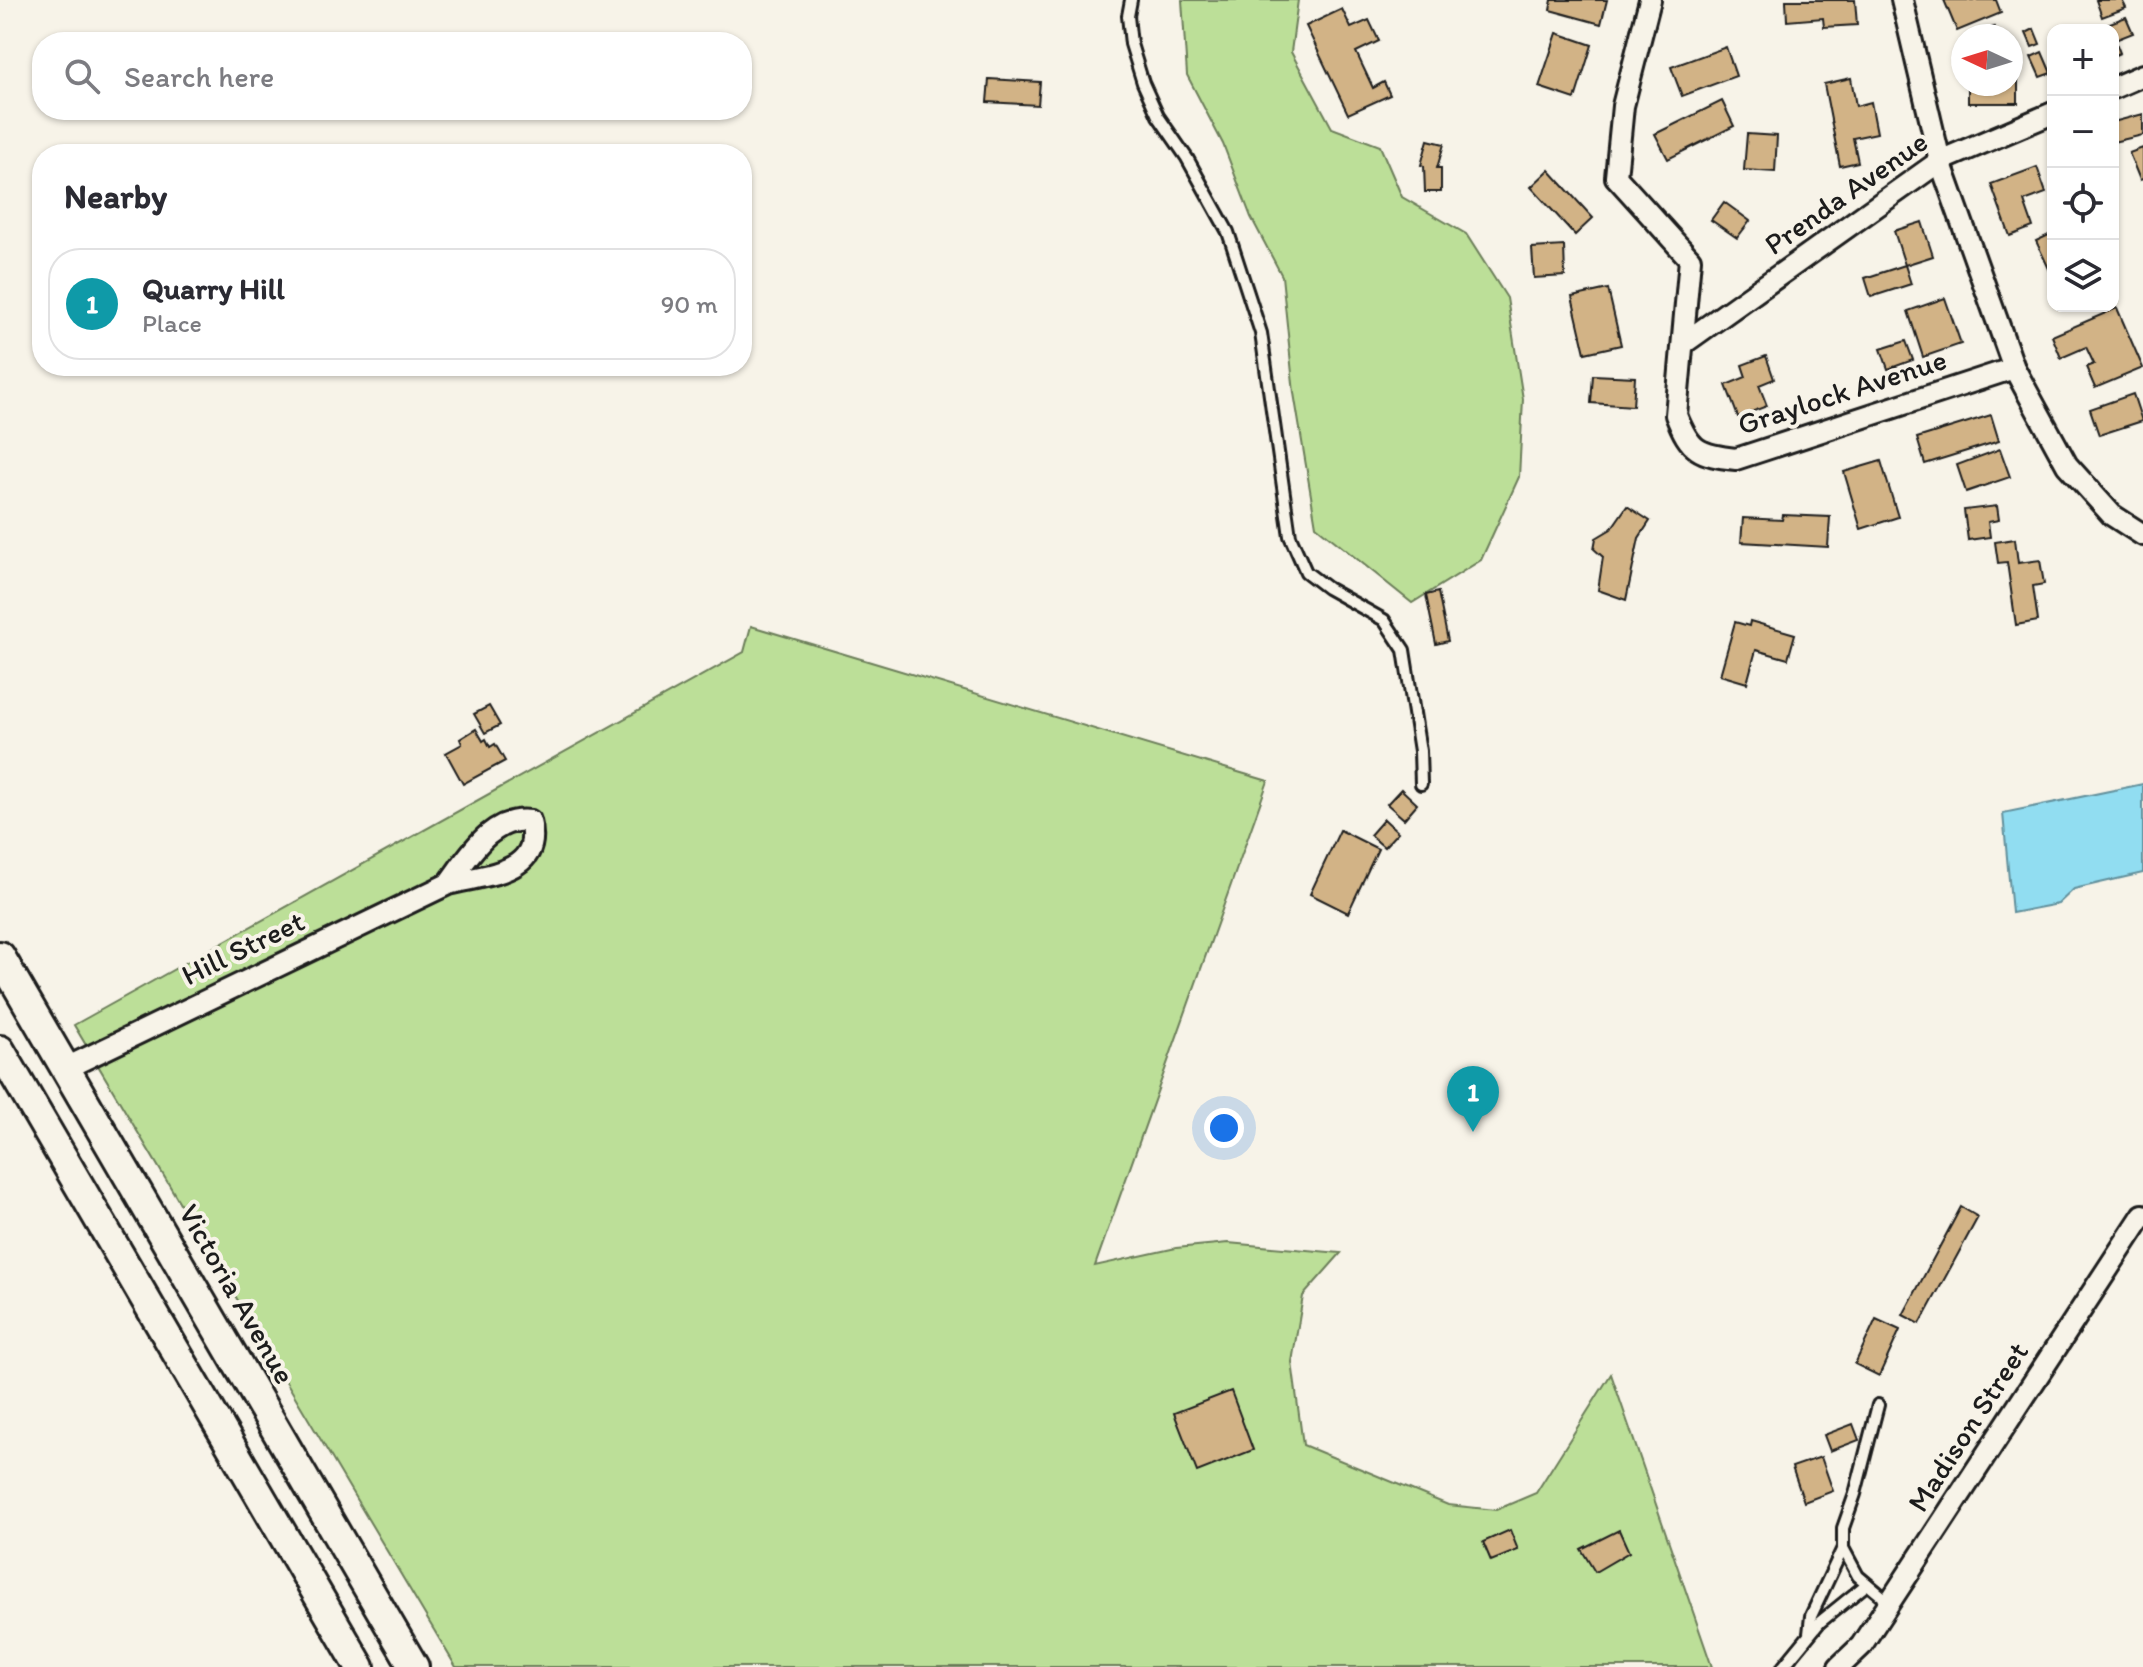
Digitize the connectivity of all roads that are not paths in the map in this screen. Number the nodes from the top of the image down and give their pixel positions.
1 (1131, 0) edge
2 (1650, 0) edge
3 (1902, 0) edge
4 (2143, 75) edge
5 (2119, 85) edge
6 (2047, 116) edge
7 (1940, 161) junction
8 (1684, 343) junction
9 (2014, 368) junction
10 (2143, 535) edge
11 (1421, 784) dead end
12 (448, 884) dead end
13 (0, 956) edge
14 (0, 1050) edge
15 (66, 1068) junction
16 (2143, 1215) edge
17 (1878, 1405) dead end
18 (1843, 1548) junction
19 (1867, 1584) junction
20 (1889, 1602) junction
21 (1808, 1636) junction
22 (360, 1667) edge
23 (414, 1667) edge
24 (1783, 1667) edge
25 (1839, 1667) edge

1 - 11 lane
2 - 8 street, Graylock Avenue
3 - 7 street
4 - 5 street
6 - 7 street, Prenda Avenue
7 - 8 street, Prenda Avenue
7 - 9 street
8 - 9 street, Graylock Avenue
9 - 10 street
12 - 15 street, Hill Street
13 - 15 main road, Victoria Avenue
14 - 22 main road
15 - 23 main road, Victoria Avenue
16 - 20 street, Madison Street
17 - 18 lane
18 - 19 lane
18 - 21 lane
19 - 20 lane
19 - 21 lane
20 - 25 street, Madison Street
21 - 24 lane

